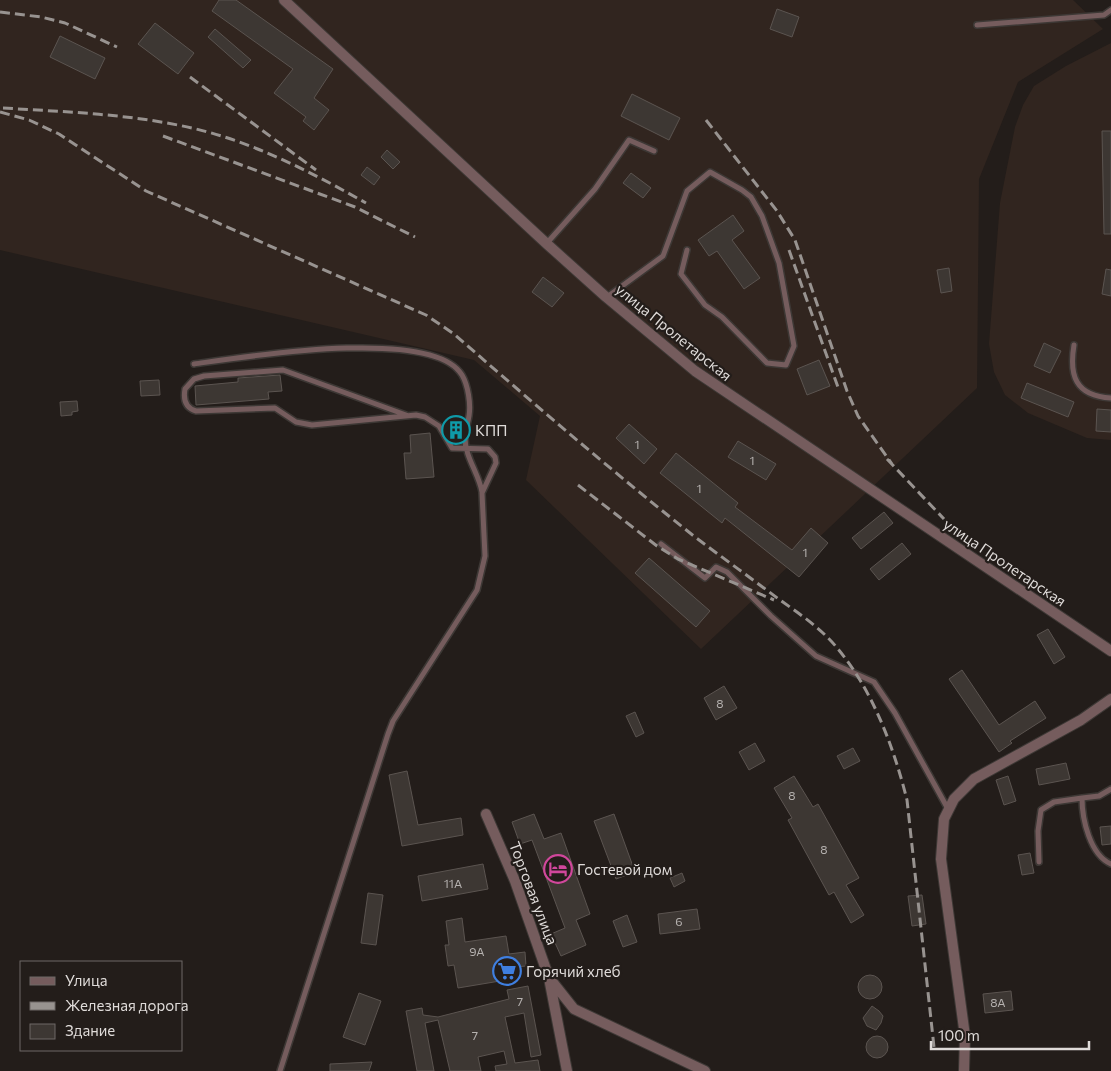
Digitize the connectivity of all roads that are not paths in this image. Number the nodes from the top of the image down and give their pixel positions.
1 (284, 0) edge
2 (1111, 10) edge
3 (977, 26) dead end
4 (654, 151) dead end
5 (547, 244) junction
6 (687, 250) dead end
7 (606, 297) junction
8 (1074, 345) dead end
9 (194, 364) dead end
10 (1111, 398) edge
11 (406, 415) junction
12 (466, 448) junction
13 (482, 493) junction
14 (662, 544) dead end
15 (1111, 651) edge
16 (1111, 699) edge
17 (1111, 789) edge
18 (1082, 798) junction
19 (948, 809) junction
20 (486, 814) dead end
21 (1039, 862) dead end
22 (1111, 864) edge
23 (550, 978) junction
24 (280, 1071) edge
25 (567, 1071) edge
26 (705, 1071) edge
27 (964, 1071) edge

1 - 5 street, улица Пролетарская
2 - 3 lane
4 - 5 lane
5 - 7 street, улица Пролетарская
6 - 7 lane
7 - 15 street, улица Пролетарская
8 - 10 lane
9 - 12 lane
11 - 11 lane
11 - 12 lane
12 - 13 lane
12 - 13 lane
13 - 24 lane
14 - 19 lane
16 - 19 street
17 - 18 lane
18 - 21 lane
18 - 22 lane
19 - 27 street
20 - 23 street, Торговая улица
23 - 25 street, Торговая улица
23 - 26 street

